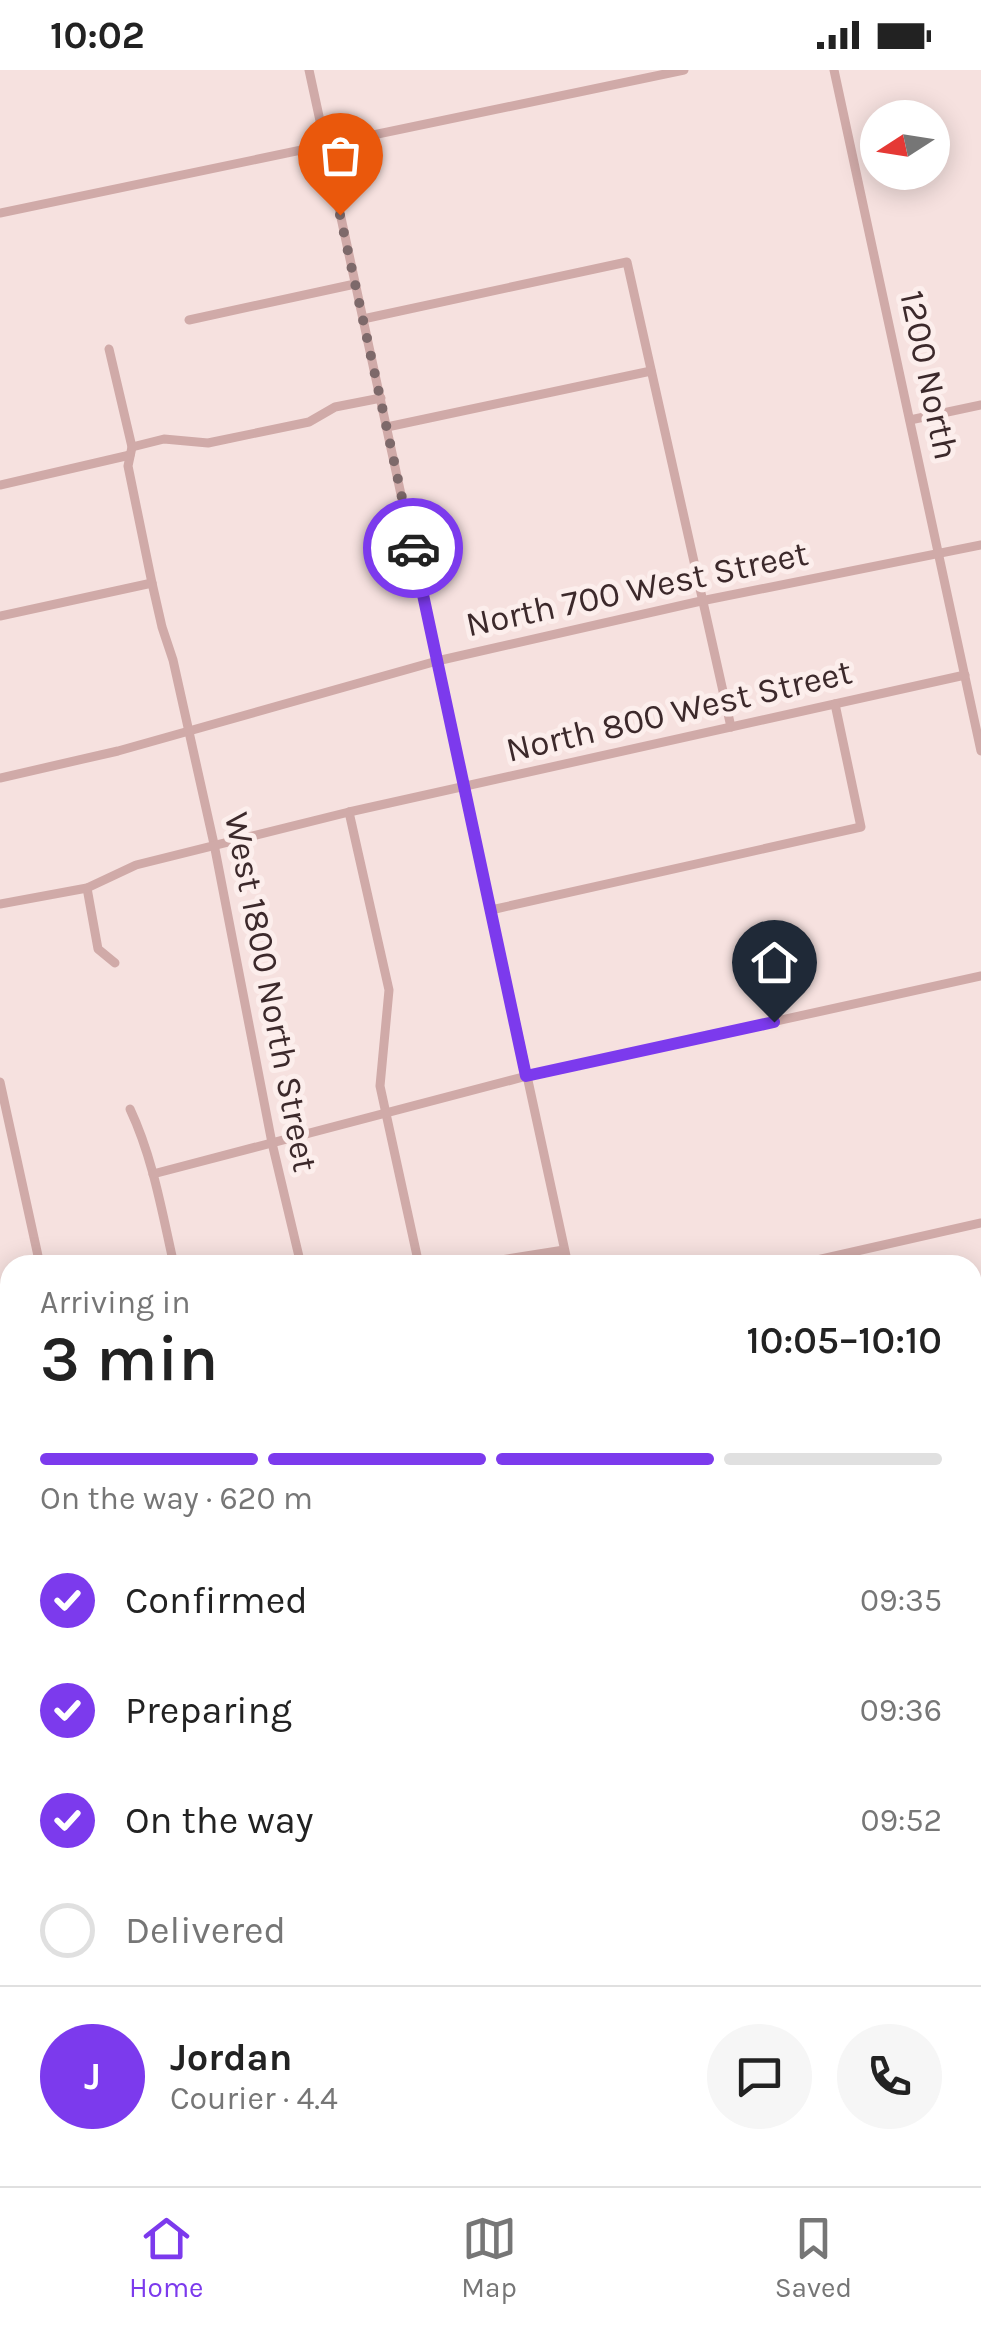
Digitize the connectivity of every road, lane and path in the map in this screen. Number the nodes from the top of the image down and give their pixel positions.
1 (309, 70) edge
2 (684, 70) edge
3 (834, 70) edge
4 (325, 146) junction
5 (0, 213) edge
6 (355, 284) junction
7 (190, 320) dead end
8 (364, 320) junction
9 (110, 349) dead end
10 (651, 371) junction
11 (381, 398) junction
12 (981, 405) edge
13 (910, 420) junction
14 (387, 428) junction
15 (132, 451) junction
16 (0, 485) edge
17 (981, 545) edge
18 (940, 554) junction
19 (152, 583) junction
20 (701, 601) junction
21 (0, 616) edge
22 (437, 660) junction
23 (965, 676) junction
24 (981, 691) edge
25 (969, 694) junction
26 (835, 704) junction
27 (731, 727) junction
28 (190, 730) junction
29 (981, 750) edge
30 (0, 778) edge
31 (464, 788) junction
32 (349, 812) junction
33 (214, 844) junction
34 (87, 888) junction
35 (0, 904) edge
36 (491, 910) junction
37 (115, 963) dead end
38 (981, 976) edge
39 (526, 1076) junction
40 (0, 1082) edge
41 (130, 1109) dead end
42 (384, 1113) junction
43 (272, 1143) junction
44 (154, 1174) junction
45 (981, 1223) edge
46 (564, 1250) junction
47 (38, 1255) edge
48 (172, 1255) edge
49 (298, 1255) edge
50 (416, 1255) edge
51 (532, 1255) edge
52 (565, 1255) edge
53 (859, 1255) edge

1 - 4 street
2 - 4 street
3 - 13 street, 1200 North
4 - 5 street
4 - 6 street
6 - 7 street
6 - 8 street
8 - 10 street
8 - 11 street
9 - 15 street, West 1800 North Street
10 - 14 street
10 - 20 street
11 - 14 street
11 - 15 street
12 - 13 street
13 - 18 street, 1200 North
14 - 22 street
15 - 16 street
15 - 19 street, West 1800 North Street
17 - 18 street, North 700 West Street
18 - 20 street, North 700 West Street
18 - 23 street, 1200 North
19 - 21 street
19 - 28 street, West 1800 North Street
20 - 22 street, North 700 West Street
20 - 27 street
22 - 28 street, North 700 West Street
22 - 31 street
23 - 25 street, 1200 North
23 - 26 street, North 800 West Street
24 - 25 street
25 - 29 street, 1200 North
26 - 27 street, North 800 West Street
26 - 36 street
27 - 31 street, North 800 West Street
28 - 30 street, North 700 West Street
28 - 33 street, West 1800 North Street
31 - 32 street, North 800 West Street
31 - 36 street
32 - 33 street, North 800 West Street
32 - 42 street
33 - 34 street, North 800 West Street
33 - 43 street, West 1800 North Street
34 - 35 street, North 800 West Street
34 - 37 street
36 - 39 street
38 - 39 street
39 - 42 street
39 - 46 street
40 - 47 street
41 - 44 street
42 - 43 street
42 - 50 street
43 - 44 street
43 - 49 street, West 1800 North Street
44 - 48 street
45 - 53 street
46 - 51 street
46 - 52 street

